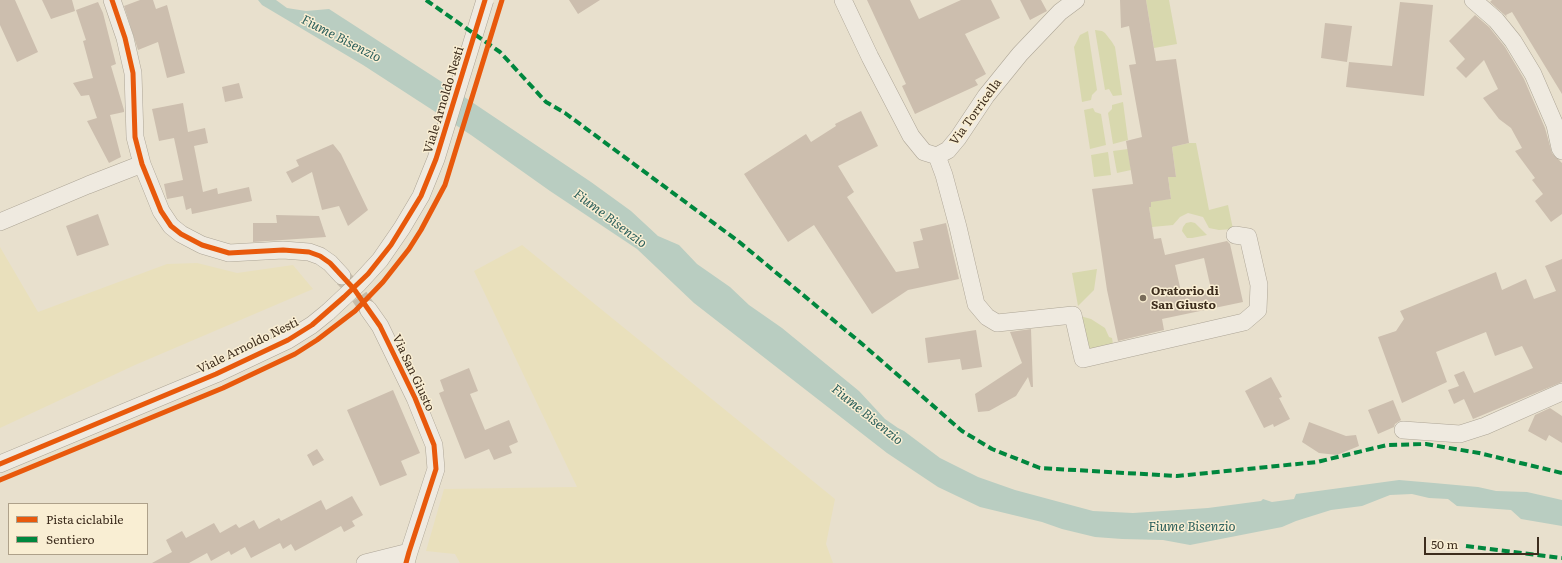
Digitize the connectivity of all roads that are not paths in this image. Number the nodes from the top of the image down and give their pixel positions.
1 (112, 0) edge
2 (485, 0) edge
3 (843, 0) edge
4 (1076, 0) edge
5 (1474, 0) edge
6 (1559, 123) edge
7 (1562, 151) edge
8 (937, 156) junction
9 (142, 164) junction
10 (0, 222) edge
11 (1235, 235) dead end
12 (342, 276) tunnel mouth
13 (368, 309) tunnel mouth
14 (1562, 392) edge
15 (1403, 430) dead end
16 (0, 464) edge
17 (408, 558) edge
18 (365, 563) edge

1 - 9 street
2 - 16 street, Viale Arnoldo Nesti, bridge
3 - 8 street
4 - 8 street, Via Torricella
5 - 6 street
6 - 7 street
8 - 11 street
9 - 10 street
9 - 12 street
13 - 17 street, Via San Giusto
14 - 15 street
17 - 18 street

